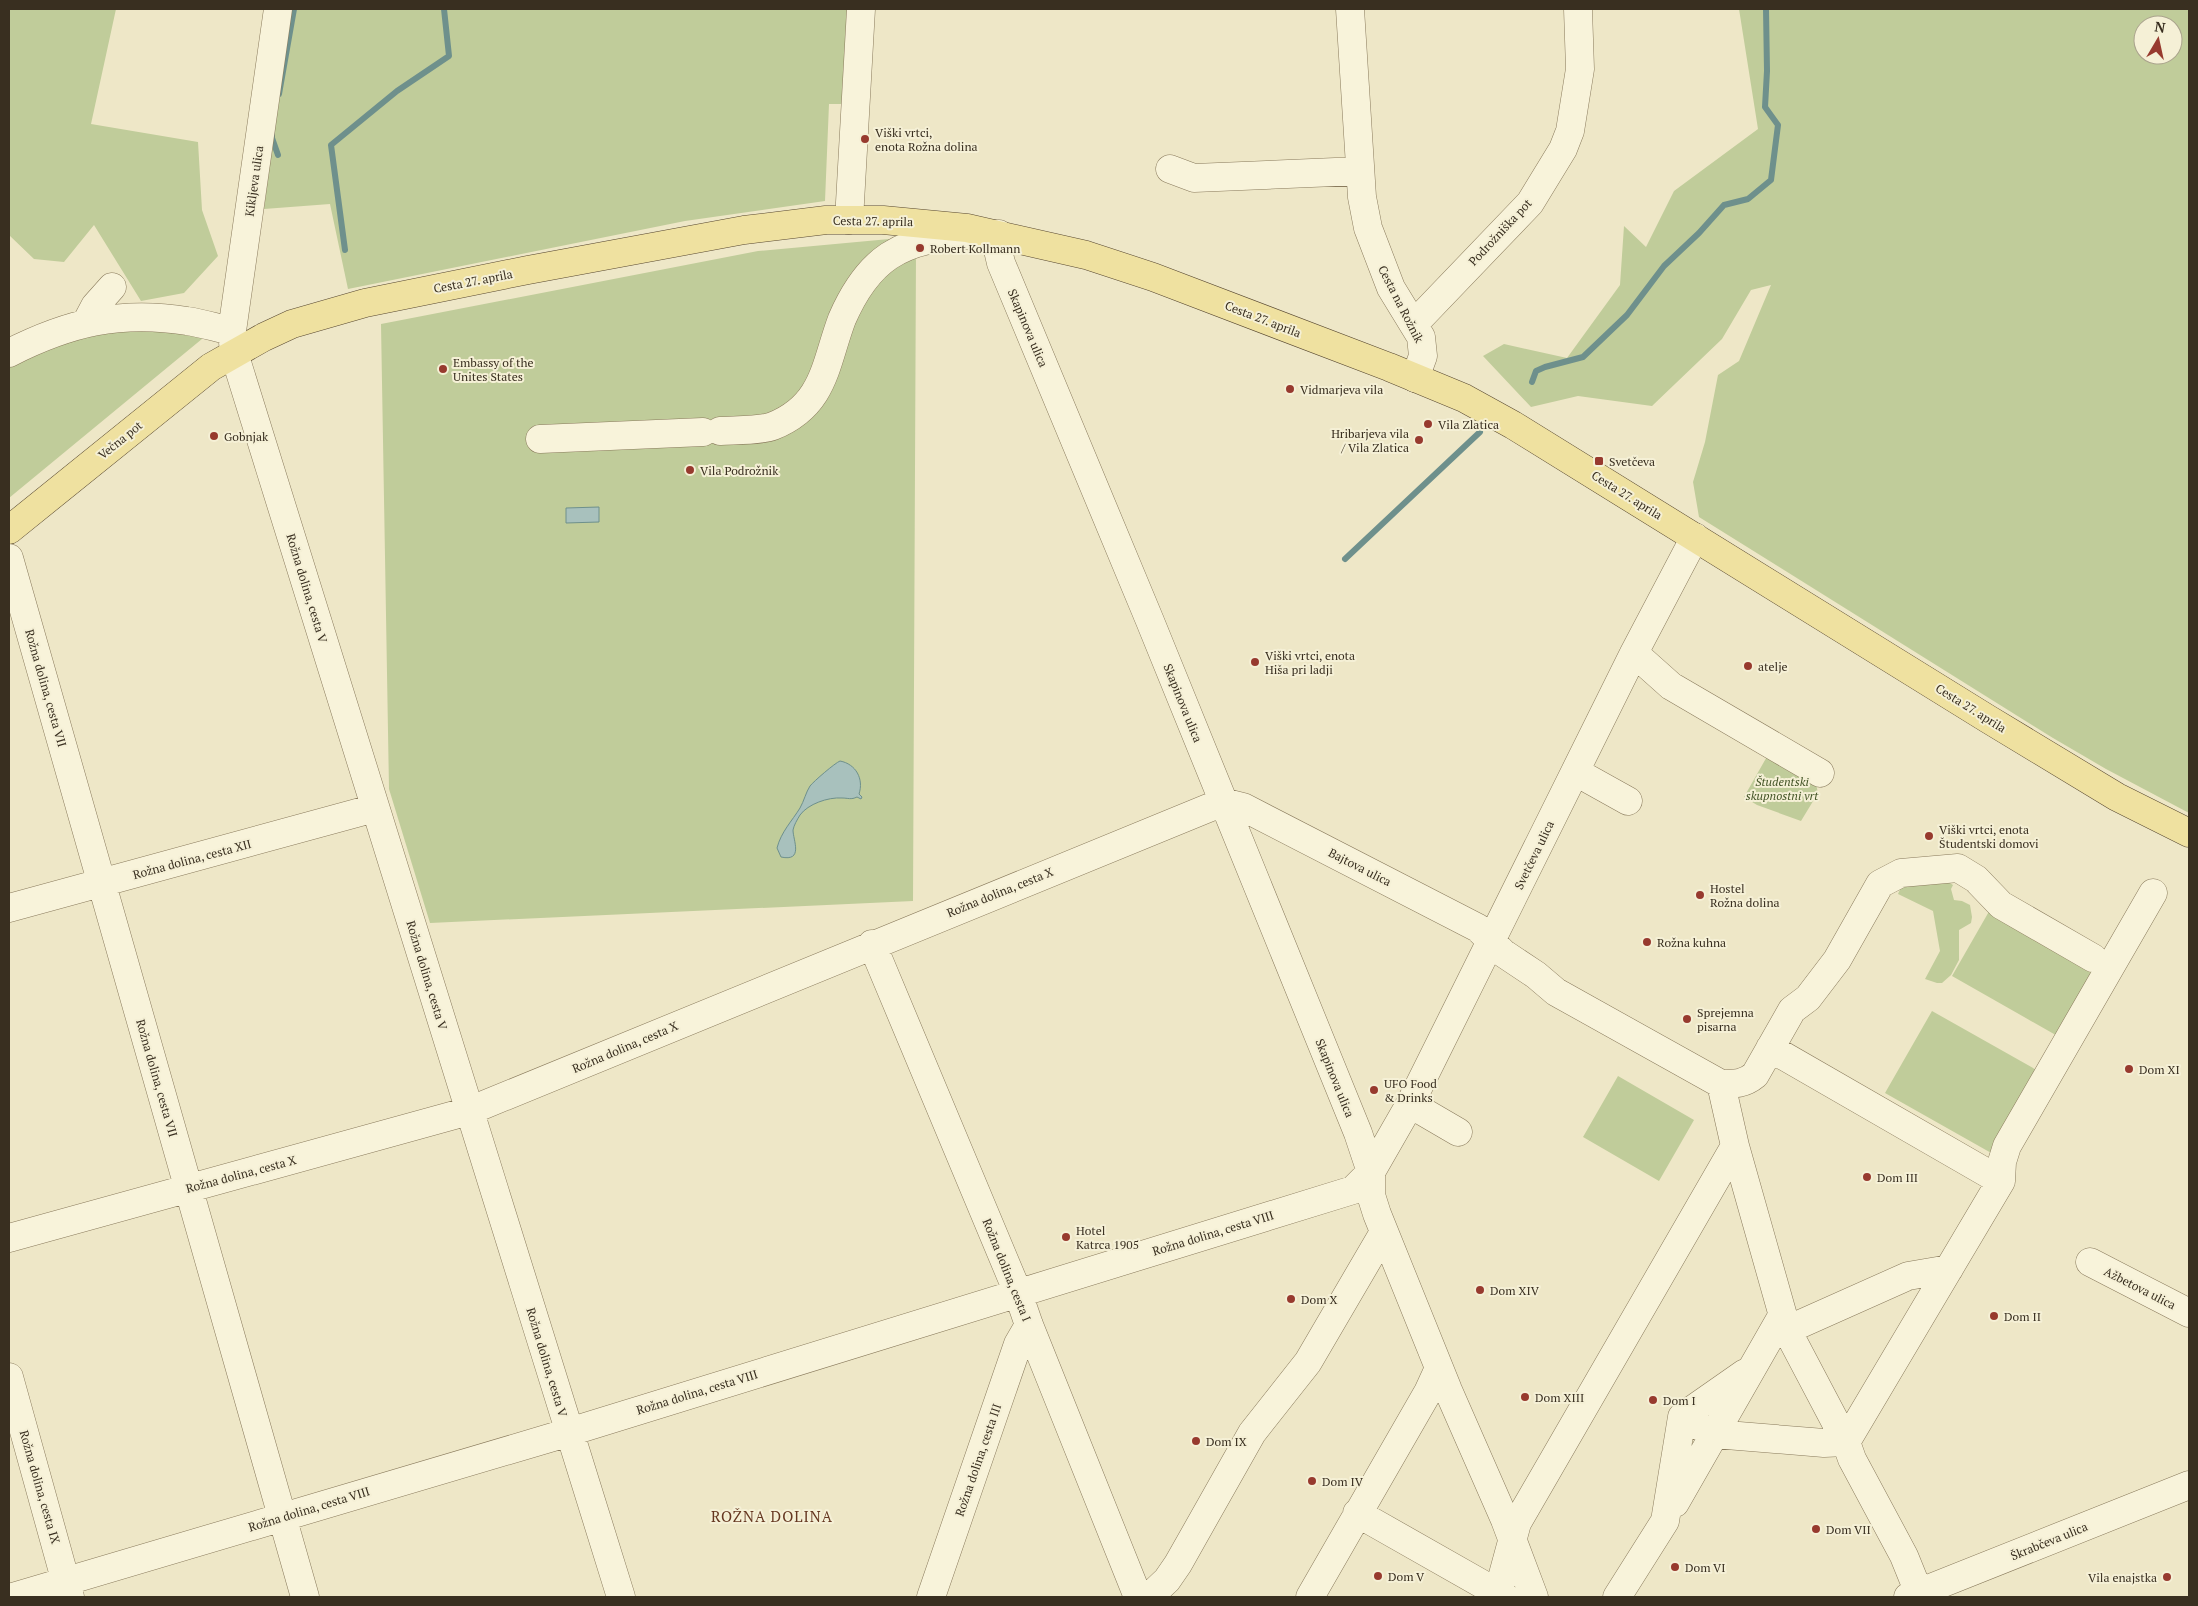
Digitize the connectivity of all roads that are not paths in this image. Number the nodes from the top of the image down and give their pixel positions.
1 (278, 9) edge
2 (861, 9) edge
3 (1350, 9) edge
4 (1578, 9) edge
5 (1170, 169) dead end
6 (1359, 171) junction
7 (849, 220) junction
8 (999, 234) junction
9 (112, 287) dead end
10 (86, 323) junction
11 (1414, 324) junction
12 (233, 342) junction
13 (9, 353) edge
14 (1416, 378) junction
15 (540, 439) dead end
16 (9, 530) edge
17 (1695, 537) junction
18 (9, 558) edge
19 (1634, 653) junction
20 (1576, 772) junction
21 (1820, 773) dead end
22 (1628, 801) dead end
23 (1223, 802) junction
24 (375, 808) junction
25 (2189, 833) edge
26 (102, 883) junction
27 (2153, 893) dead end
28 (9, 908) edge
29 (1492, 940) junction
30 (872, 944) junction
31 (2102, 963) junction
32 (1770, 1048) junction
33 (1721, 1084) junction
34 (1410, 1104) junction
35 (469, 1111) junction
36 (1458, 1132) dead end
37 (1735, 1146) junction
38 (1372, 1172) junction
39 (2001, 1181) junction
40 (188, 1189) junction
41 (1384, 1232) junction
42 (9, 1238) edge
43 (2090, 1262) dead end
44 (1949, 1269) junction
45 (1018, 1293) junction
46 (2189, 1313) edge
47 (1785, 1323) junction
48 (1029, 1325) junction
49 (1439, 1368) junction
50 (1752, 1368) junction
51 (9, 1377) edge
52 (1682, 1417) junction
53 (569, 1432) junction
54 (1714, 1434) junction
55 (1846, 1442) junction
56 (2189, 1485) edge
57 (1357, 1513) junction
58 (282, 1517) junction
59 (1665, 1521) junction
60 (1512, 1542) junction
61 (68, 1590) edge
62 (1922, 1594) edge
63 (1501, 1595) edge
64 (13, 1597) edge
65 (305, 1597) edge
66 (621, 1597) edge
67 (931, 1597) edge
68 (1138, 1597) edge
69 (1149, 1597) edge
70 (1310, 1597) edge
71 (1534, 1597) edge
72 (1617, 1597) edge

1 - 12 street, Kikljeva ulica
2 - 7 street
3 - 6 street, Cesta na Rožnik
4 - 11 street, Podrožniška pot
5 - 6 street
6 - 11 street, Cesta na Rožnik
7 - 8 main road, Cesta 27. aprila
7 - 12 main road, Cesta 27. aprila
8 - 14 main road, Cesta 27. aprila
8 - 15 street
8 - 23 street, Skapinova ulica
9 - 10 street
10 - 12 street
10 - 13 street
11 - 14 street, Cesta na Rožnik
12 - 16 main road, Večna pot
12 - 24 street, Rožna dolina, cesta V
14 - 17 main road, Cesta 27. aprila
17 - 19 street, Svetčeva ulica
17 - 25 main road, Cesta 27. aprila
18 - 26 street, Rožna dolina, cesta VII
19 - 20 street, Svetčeva ulica
19 - 21 street
20 - 22 street
20 - 29 street, Svetčeva ulica
23 - 29 street, Bajtova ulica
23 - 30 street, Rožna dolina, cesta X
23 - 38 street, Skapinova ulica
24 - 26 street, Rožna dolina, cesta XII
24 - 35 street, Rožna dolina, cesta V
26 - 28 street, Rožna dolina, cesta XII
26 - 40 street, Rožna dolina, cesta VII
27 - 31 street
29 - 33 street, Bajtova ulica
29 - 34 street, Svetčeva ulica
30 - 35 street, Rožna dolina, cesta X
30 - 45 street, Rožna dolina, cesta I
31 - 32 street
31 - 39 street
32 - 33 street
32 - 39 street
33 - 37 street
34 - 36 street
34 - 38 street, Svetčeva ulica
35 - 40 street, Rožna dolina, cesta X
35 - 53 street, Rožna dolina, cesta V
37 - 47 street
37 - 60 street
38 - 41 street
38 - 45 street, Rožna dolina, cesta VIII
39 - 44 street
40 - 42 street, Rožna dolina, cesta X
40 - 58 street, Rožna dolina, cesta VII
41 - 49 street
41 - 69 street
43 - 46 street, Ažbetova ulica
44 - 47 street
44 - 55 street
45 - 48 street, Rožna dolina, cesta I
45 - 53 street, Rožna dolina, cesta VIII
47 - 50 street
47 - 55 street
48 - 67 street, Rožna dolina, cesta III
48 - 68 street, Rožna dolina, cesta I
49 - 57 street
49 - 60 street
50 - 52 street
50 - 54 street
51 - 61 street, Rožna dolina, cesta IX
52 - 54 street
52 - 59 street
53 - 58 street, Rožna dolina, cesta VIII
53 - 66 street, Rožna dolina, cesta V
54 - 55 street
54 - 59 street
55 - 62 street
56 - 62 street, Škrabčeva ulica
57 - 63 street
57 - 70 street
58 - 61 street, Rožna dolina, cesta VIII
58 - 65 street, Rožna dolina, cesta VII
59 - 72 street
60 - 63 street
60 - 71 street
61 - 64 street, Rožna dolina, cesta VIII

